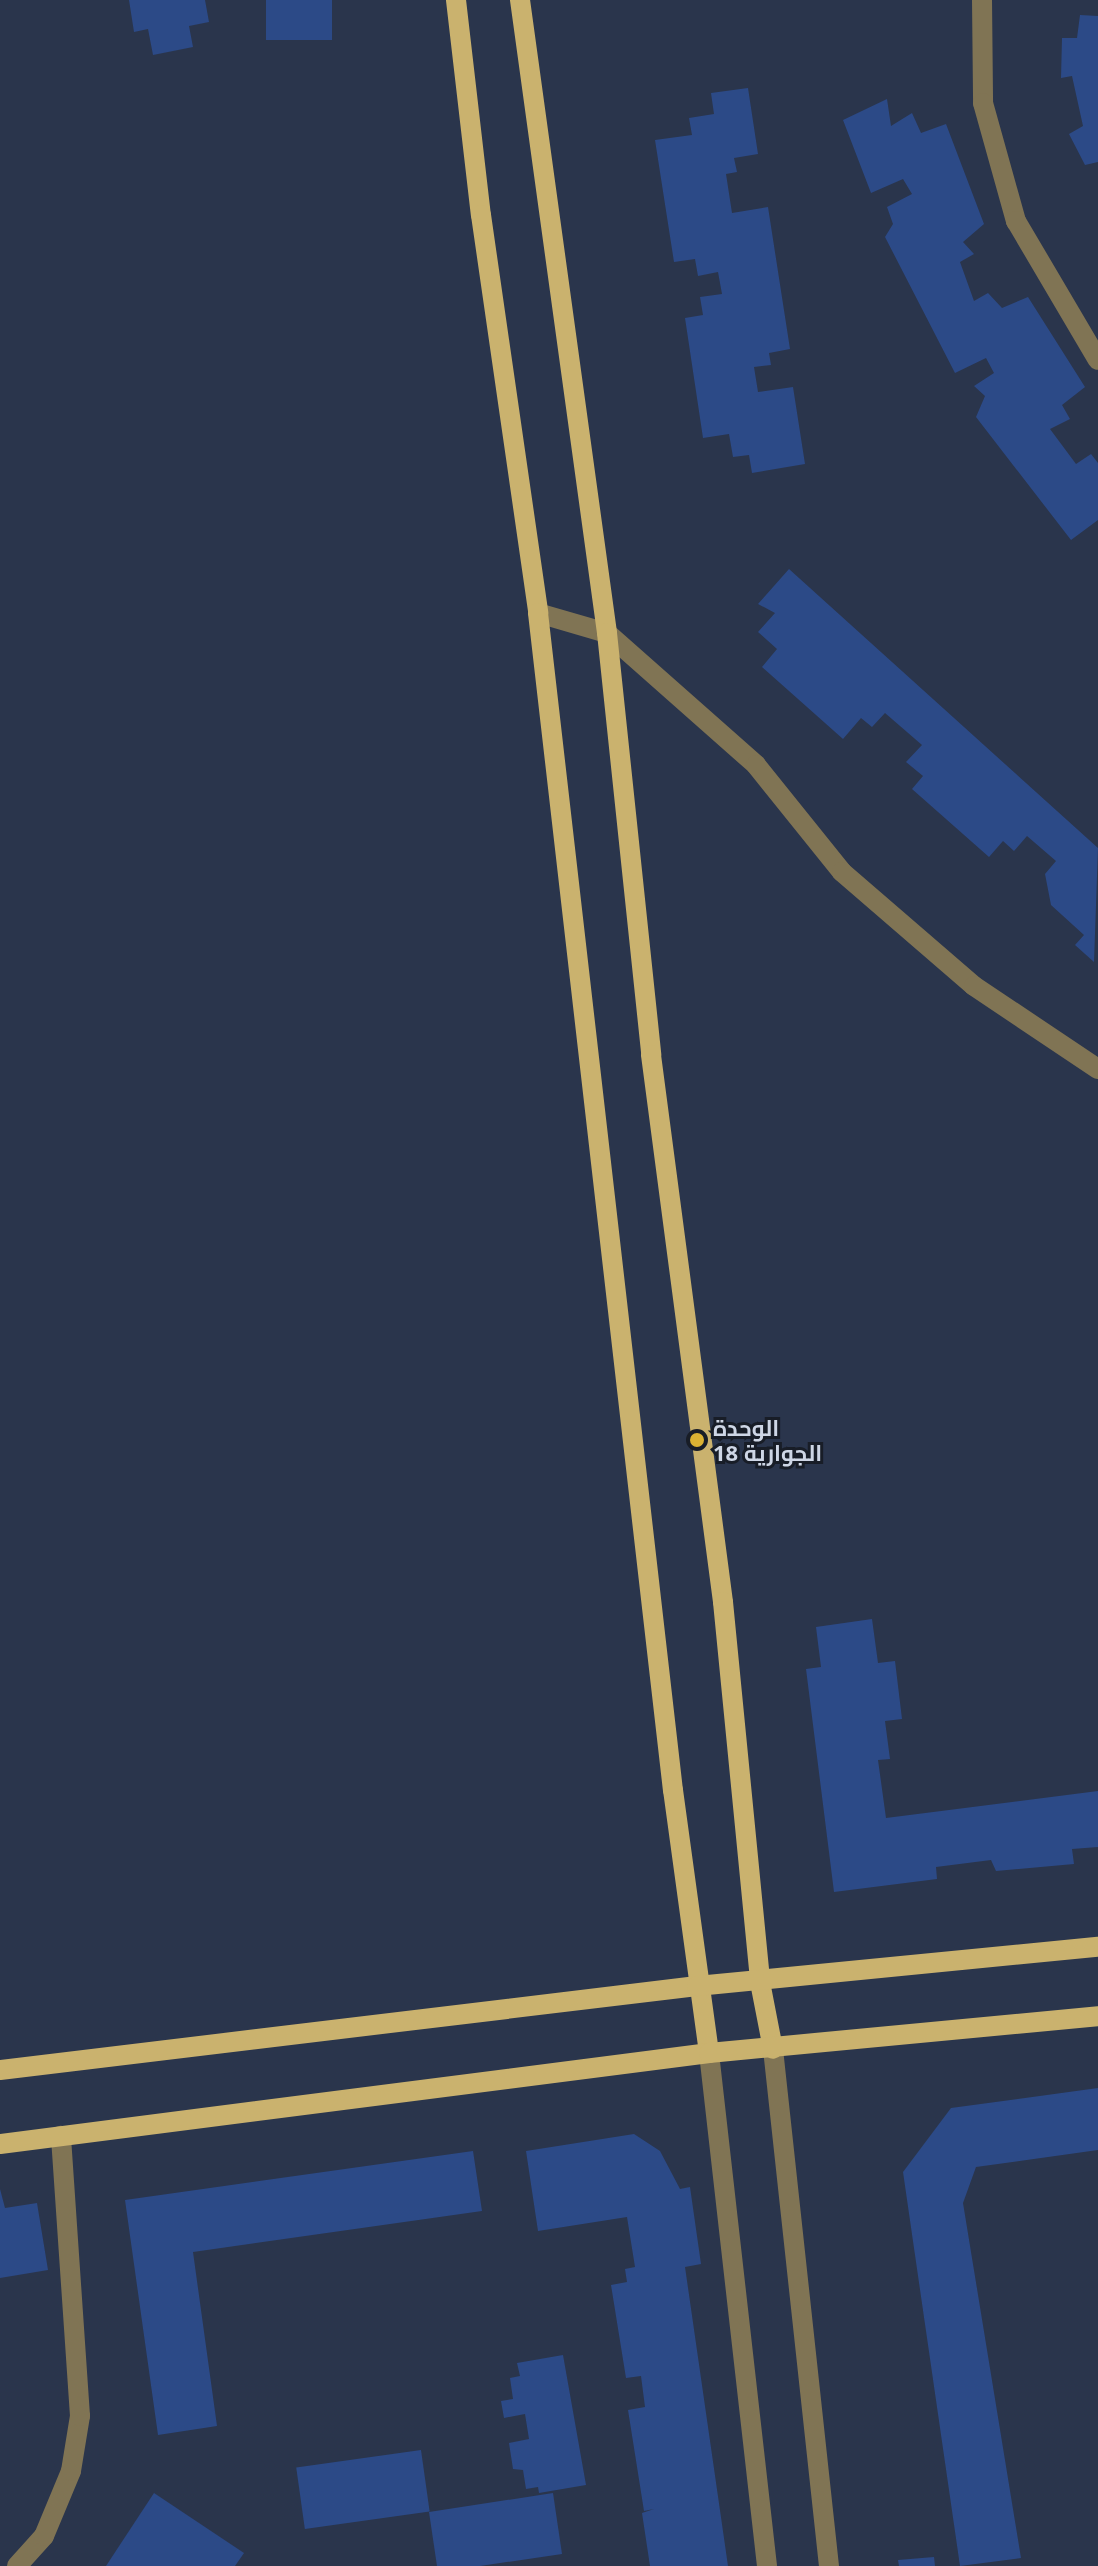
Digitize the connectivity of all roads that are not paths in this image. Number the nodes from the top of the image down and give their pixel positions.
1 (456, 0) edge
2 (520, 0) edge
3 (982, 0) edge
4 (1098, 360) edge
5 (538, 613) junction
6 (607, 633) junction
7 (1098, 1069) edge
8 (1098, 1947) edge
9 (760, 1982) junction
10 (697, 1986) junction
11 (1098, 2016) edge
12 (773, 2049) junction
13 (709, 2053) junction
14 (0, 2070) edge
15 (61, 2136) junction
16 (0, 2144) edge
17 (17, 2566) edge
18 (767, 2566) edge
19 (829, 2566) edge

1 - 5 main road
2 - 6 main road
3 - 4 street
5 - 6 street
5 - 10 main road
6 - 7 street
6 - 9 main road
8 - 9 main road
9 - 10 main road
9 - 12 main road
10 - 13 main road
10 - 14 main road
11 - 12 main road
12 - 13 main road
12 - 19 street
13 - 15 main road
13 - 18 street
15 - 16 main road
15 - 17 street

